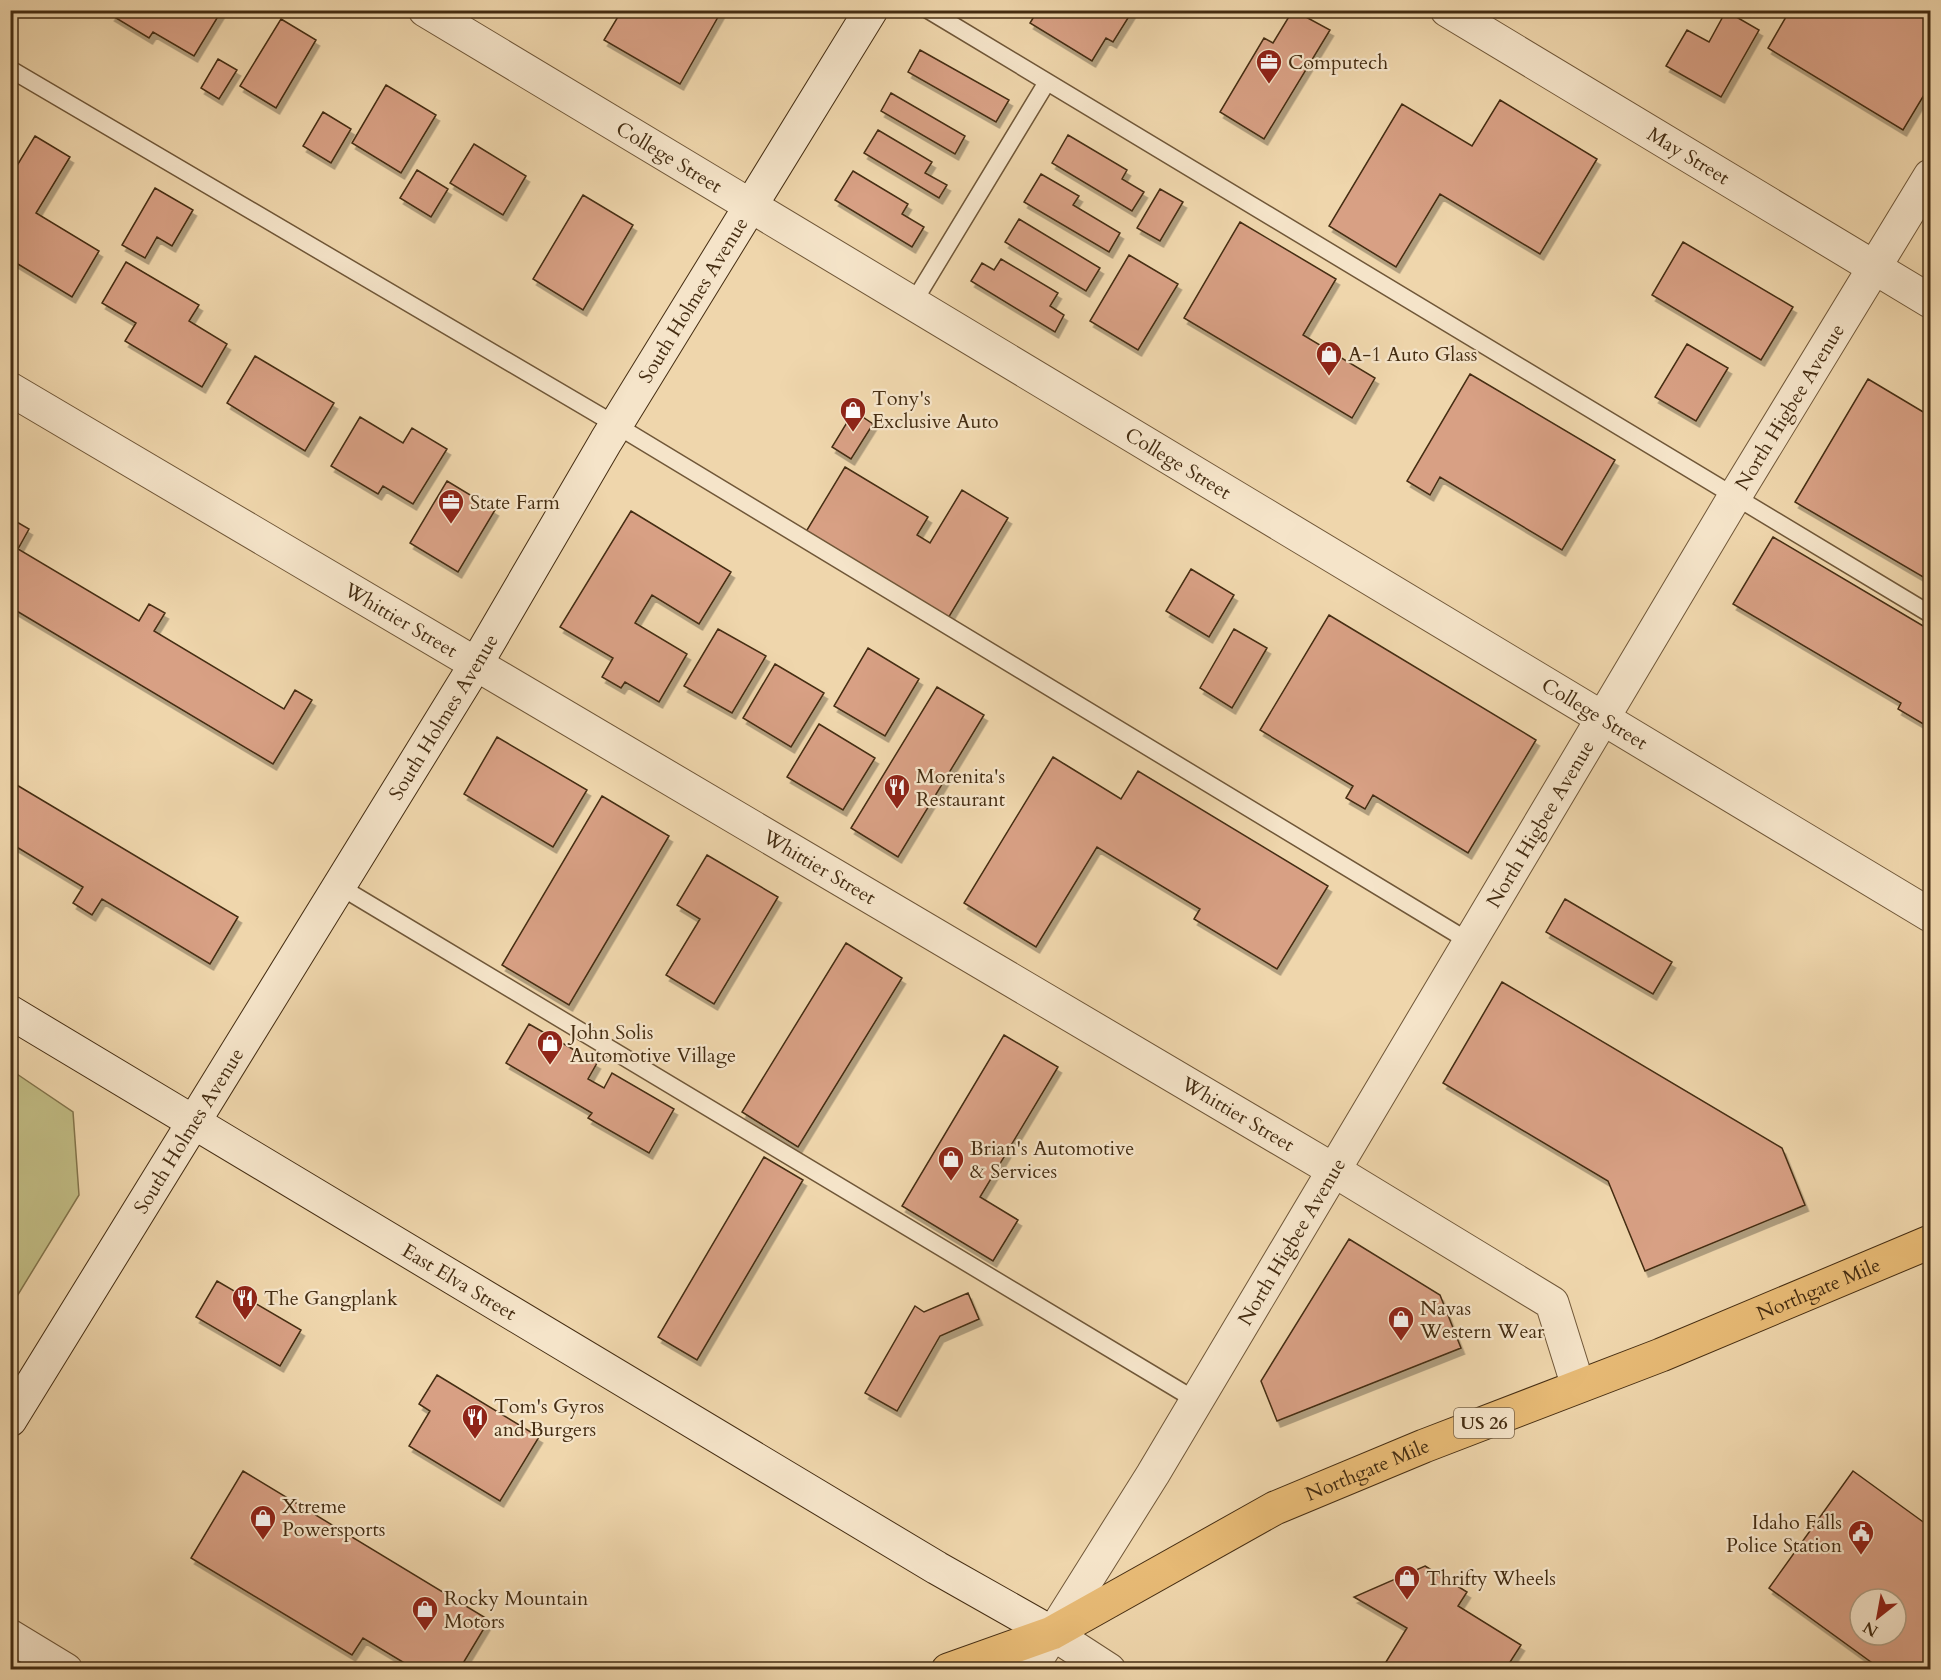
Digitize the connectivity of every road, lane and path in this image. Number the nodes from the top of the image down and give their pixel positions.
1 (425, 10) edge
2 (872, 10) edge
3 (928, 10) edge
4 (1447, 10) edge
5 (10, 69) edge
6 (1047, 82) junction
7 (1930, 176) edge
8 (752, 206) junction
9 (1875, 268) junction
10 (1930, 301) edge
11 (913, 303) junction
12 (10, 389) edge
13 (616, 426) junction
14 (1736, 496) junction
15 (1930, 614) edge
16 (476, 664) junction
17 (1604, 718) junction
18 (339, 886) junction
19 (1930, 915) edge
20 (1470, 942) junction
21 (10, 1012) edge
22 (192, 1123) junction
23 (1335, 1171) junction
24 (1930, 1242) edge
25 (1578, 1386) junction
26 (1197, 1401) junction
27 (10, 1420) edge
28 (1052, 1633) junction
29 (10, 1636) edge
30 (66, 1670) edge
31 (948, 1670) edge
32 (1030, 1670) edge
33 (1109, 1670) edge

1 - 8 street, College Street
2 - 8 street, South Holmes Avenue
3 - 6 lane
4 - 9 street, May Street
5 - 13 lane
6 - 11 lane
6 - 14 lane
7 - 9 street, North Higbee Avenue
8 - 11 street, College Street
8 - 13 street, South Holmes Avenue
9 - 10 street, May Street
9 - 14 street, North Higbee Avenue
11 - 17 street, College Street
12 - 16 street, Whittier Street
13 - 16 street, South Holmes Avenue
13 - 20 lane
14 - 15 lane
14 - 17 street, North Higbee Avenue
16 - 18 street, South Holmes Avenue
16 - 23 street, Whittier Street
17 - 19 street, College Street
17 - 20 street, North Higbee Avenue
18 - 22 street, South Holmes Avenue
18 - 26 lane
20 - 23 street, North Higbee Avenue
21 - 22 street, East Elva Street
22 - 27 street, South Holmes Avenue
22 - 28 street, East Elva Street
23 - 25 street, Whittier Street
23 - 26 street, North Higbee Avenue
24 - 25 highway, Northgate Mile / US 26
25 - 28 highway, Northgate Mile / US 26
26 - 28 street, North Higbee Avenue
28 - 31 highway, US 26
28 - 32 street, North Higbee Avenue
28 - 33 street, East Elva Street
29 - 30 street

